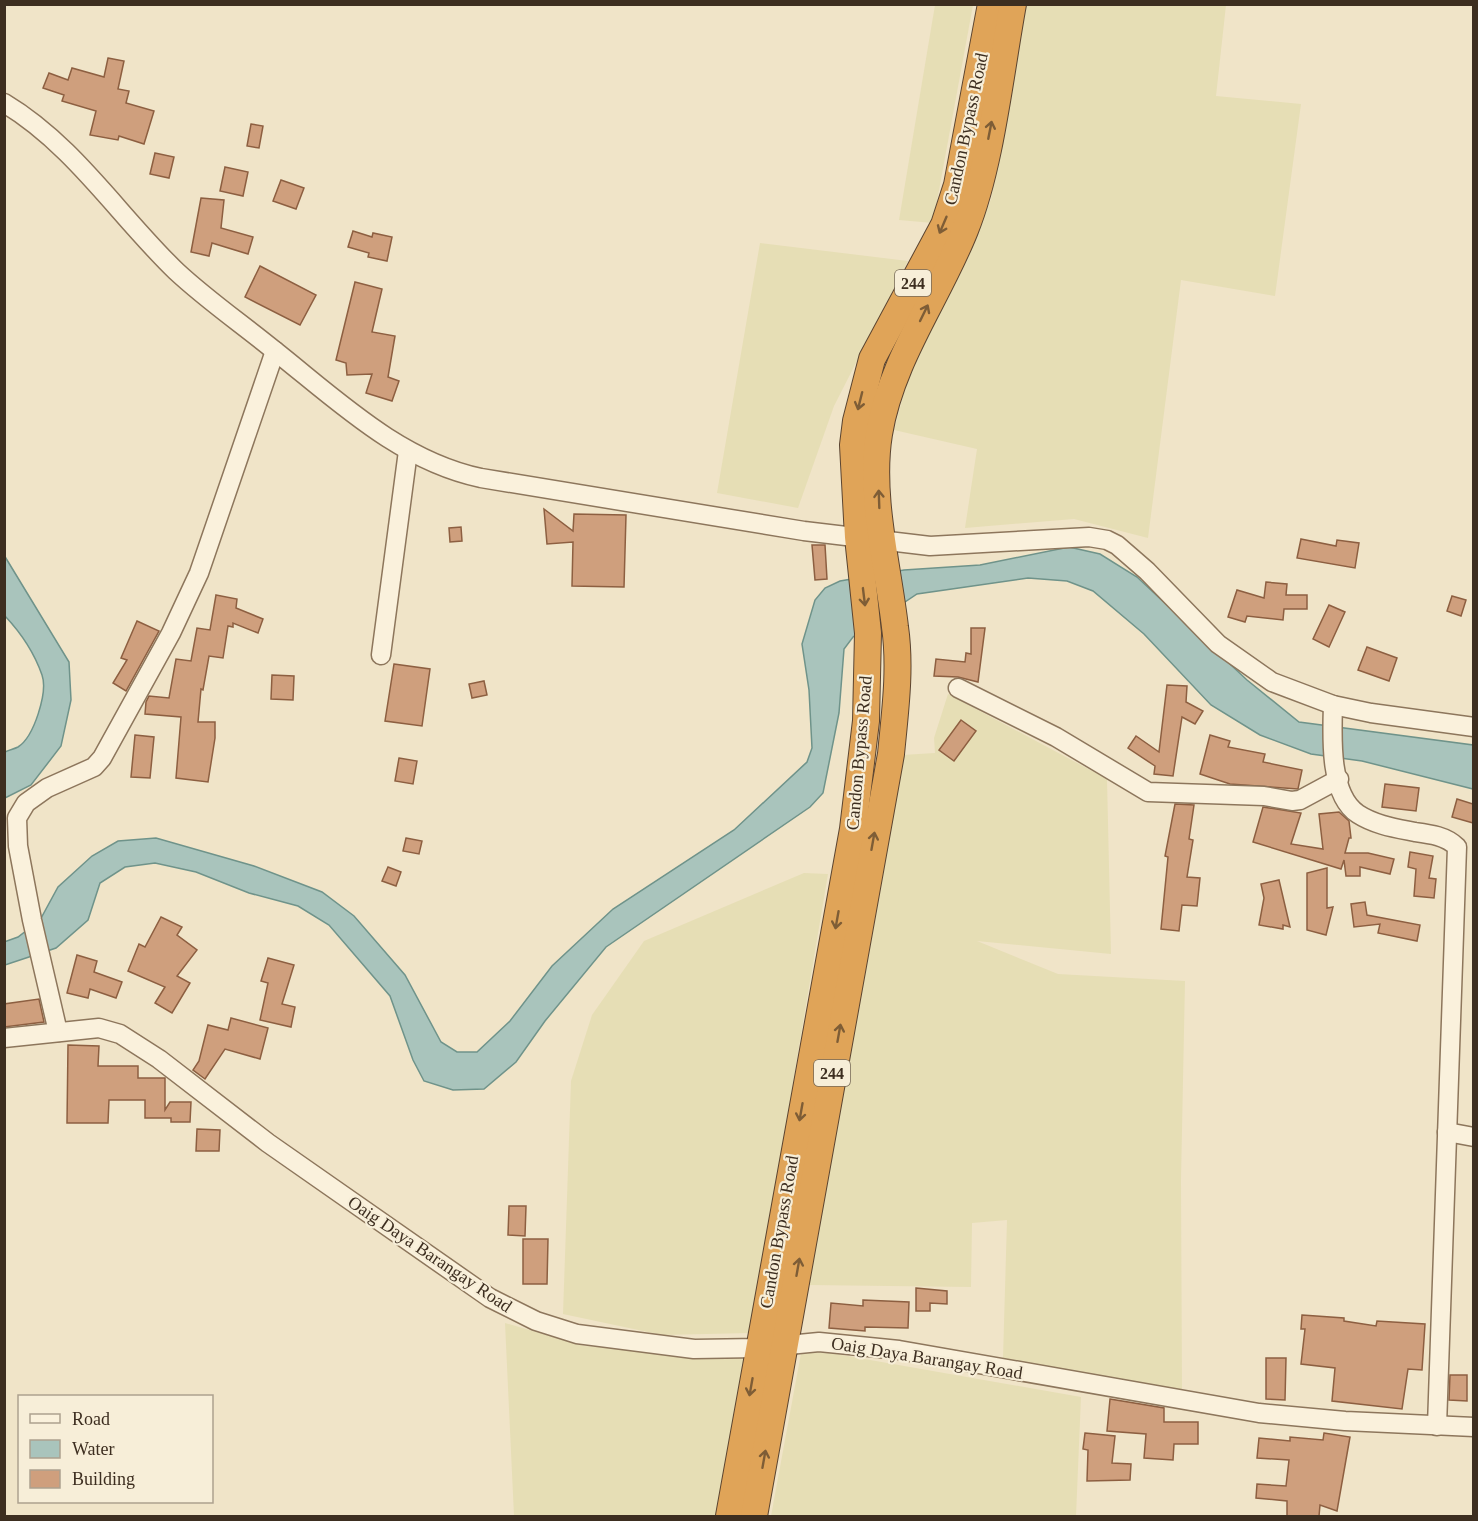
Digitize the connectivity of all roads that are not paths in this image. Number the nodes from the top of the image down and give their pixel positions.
1 (991, 4) edge
2 (1013, 4) edge
3 (4, 103) edge
4 (275, 351) junction
5 (408, 451) junction
6 (870, 548) junction
7 (381, 655) dead end
8 (958, 688) dead end
9 (1333, 705) junction
10 (1473, 727) edge
11 (1339, 779) junction
12 (58, 1032) junction
13 (4, 1038) edge
14 (1447, 1132) junction
15 (1473, 1137) edge
16 (784, 1346) junction
17 (758, 1348) junction
18 (1437, 1426) junction
19 (1473, 1427) edge
20 (729, 1516) edge
21 (754, 1516) edge

1 -> 6 highway, Candon Bypass Road / 244
6 -> 2 highway, Candon Bypass Road / 244
3 - 4 street
4 - 5 street
4 - 12 street
5 - 6 street
5 - 7 street
6 - 9 street
16 -> 6 highway, Candon Bypass Road / 244
6 -> 17 highway, Candon Bypass Road / 244
8 - 11 street
9 - 10 street
9 - 11 street
11 - 14 street
12 - 13 street, Oaig Daya Barangay Road
12 - 17 street, Oaig Daya Barangay Road
14 - 15 street
14 - 18 street
16 - 17 street, Oaig Daya Barangay Road
16 - 18 street, Oaig Daya Barangay Road
21 -> 16 highway, Candon Bypass Road / 244
17 -> 20 highway, Candon Bypass Road / 244
18 - 19 street, Oaig Daya Barangay Road

